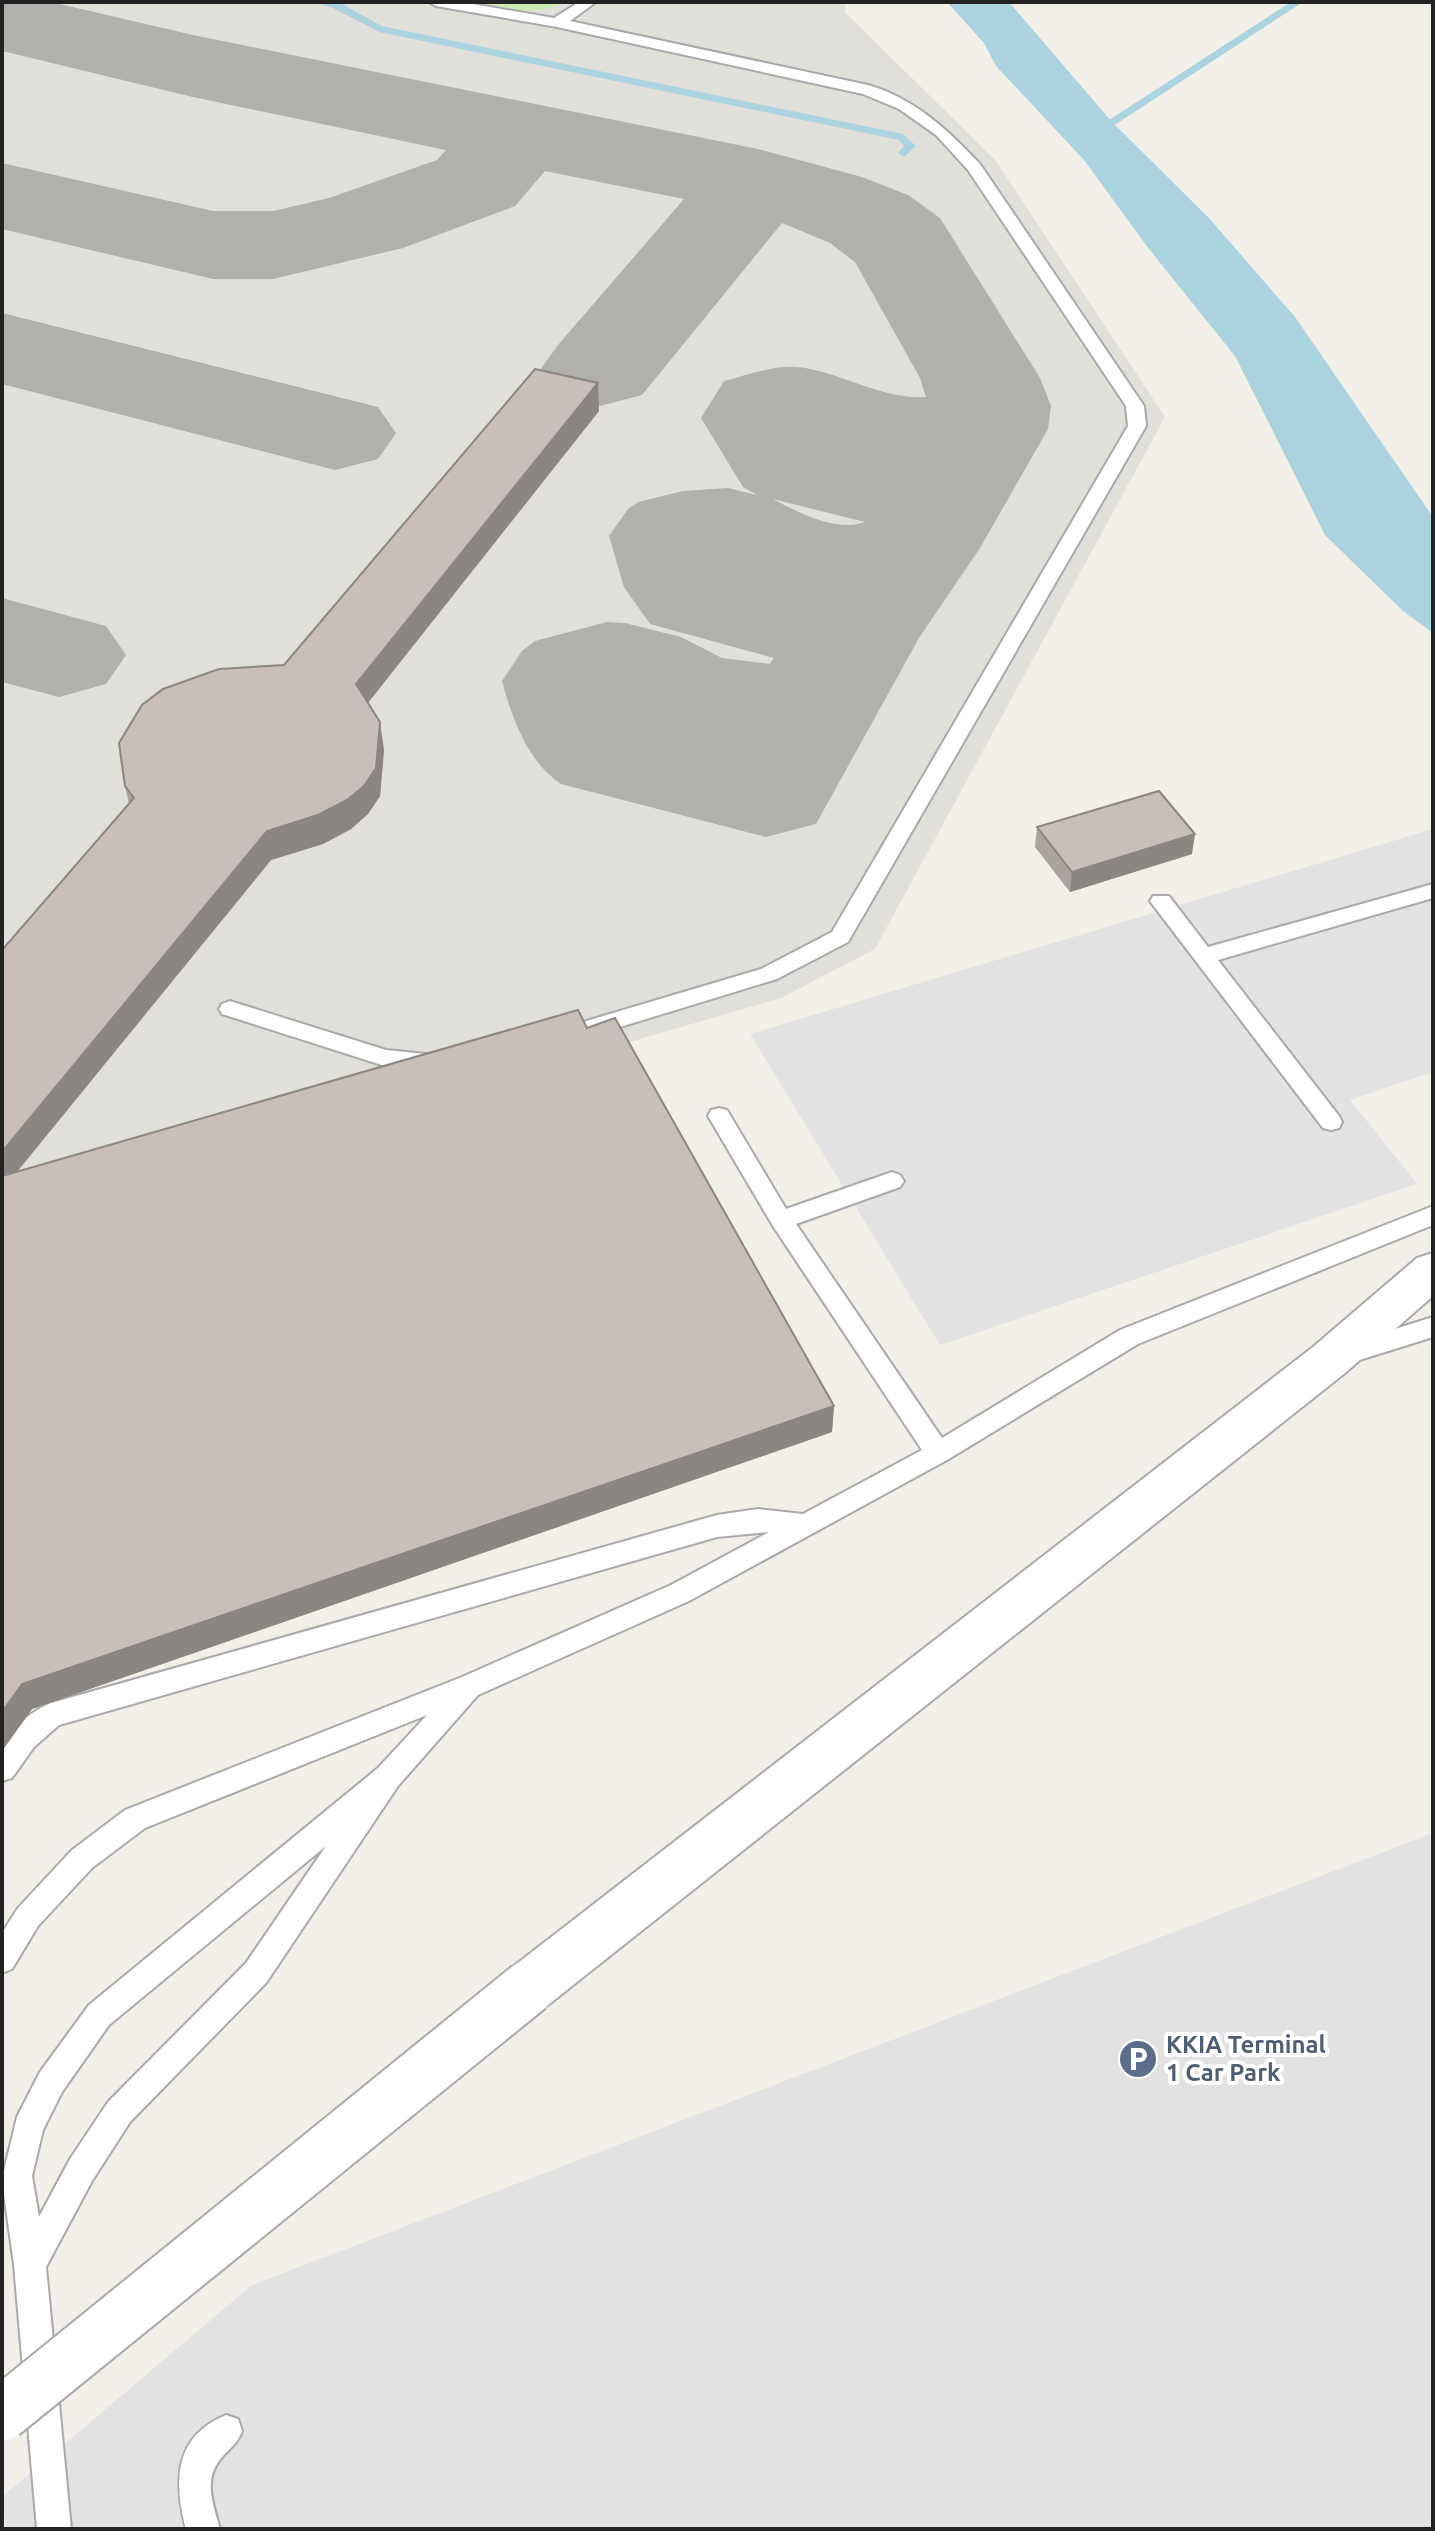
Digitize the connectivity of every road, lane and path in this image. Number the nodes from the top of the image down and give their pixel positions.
1 (436, 2) edge
2 (589, 2) edge
3 (557, 23) junction
4 (1433, 891) edge
5 (1161, 901) dead end
6 (1204, 956) junction
7 (230, 1009) dead end
8 (560, 1037) edge
9 (451, 1065) edge
10 (719, 1116) dead end
11 (1331, 1122) dead end
12 (892, 1181) dead end
13 (1433, 1215) edge
14 (781, 1220) junction
15 (1433, 1270) edge
16 (1433, 1327) edge
17 (1329, 1360) junction
18 (938, 1453) junction
19 (806, 1525) junction
20 (472, 1685) junction
21 (2, 1769) edge
22 (388, 1777) junction
23 (2, 1959) edge
24 (30, 2265) junction
25 (2, 2414) edge
26 (226, 2431) dead end
27 (54, 2529) edge
28 (203, 2529) edge

1 - 3 lane
2 - 3 lane
3 - 8 lane
4 - 6 lane
5 - 6 lane
6 - 11 lane
7 - 9 lane
10 - 14 lane
12 - 14 lane
13 - 18 lane
14 - 18 lane
15 - 17 street
16 - 17 lane
17 - 25 street, bridge
18 - 19 lane
19 - 20 lane
19 - 21 lane
20 - 22 lane
20 - 23 lane
22 - 24 lane
22 - 24 lane
24 - 27 lane
26 - 28 lane

